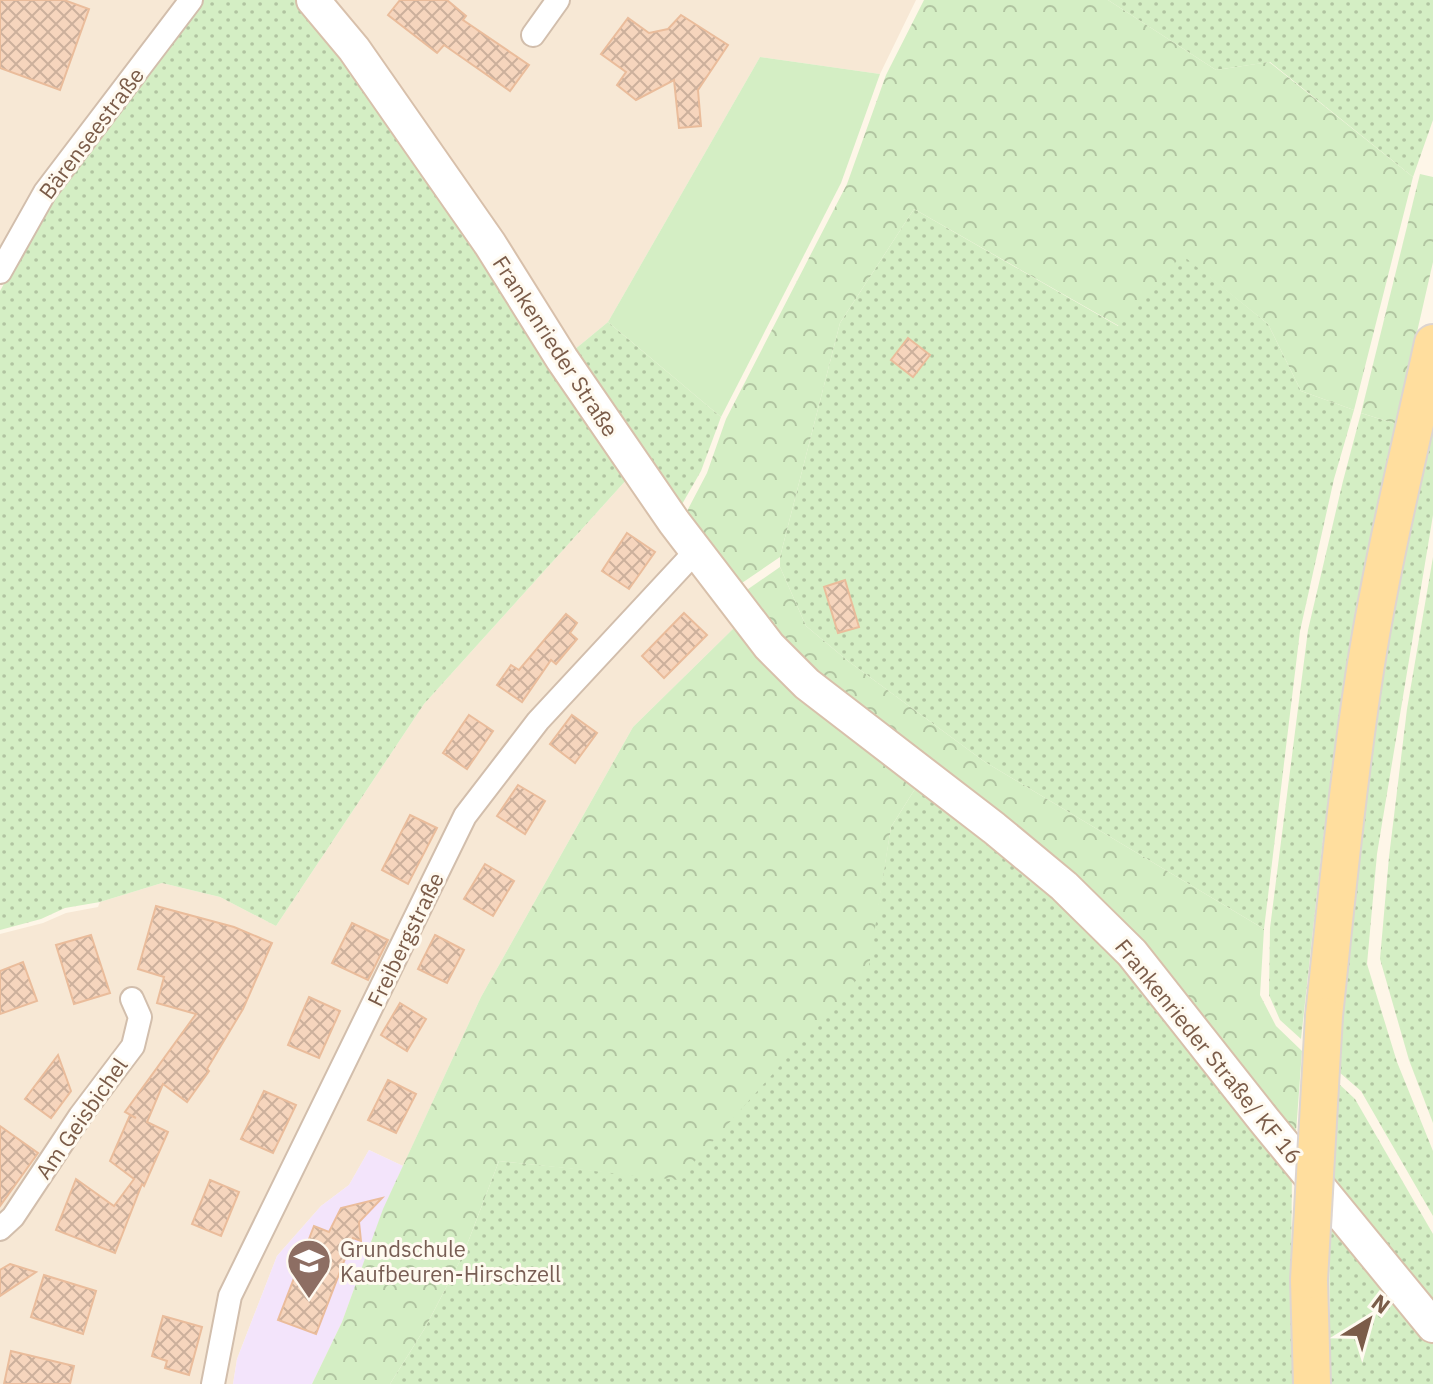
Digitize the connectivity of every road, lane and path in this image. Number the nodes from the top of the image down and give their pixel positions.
1 (191, 0) edge
2 (313, 0) edge
3 (558, 0) edge
4 (533, 35) dead end
5 (0, 272) edge
6 (1433, 343) edge
7 (695, 552) junction
8 (807, 684) joint
9 (132, 999) dead end
10 (0, 1229) edge
11 (1433, 1326) edge
12 (213, 1384) edge
13 (1312, 1384) edge

1 - 5 street, Bärenseestraße
2 - 7 street, Frankenrieder Straße
3 - 4 street
6 - 13 main road, bridge
7 - 8 street, Frankenrieder Straße
7 - 12 street, Freibergstraße
8 - 11 street, Frankenrieder Straße/ KF 16
9 - 10 street, Am Geisbichel

